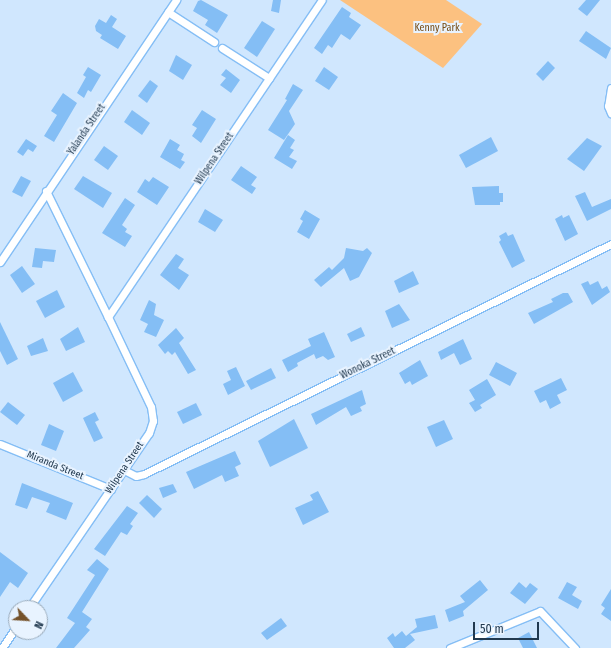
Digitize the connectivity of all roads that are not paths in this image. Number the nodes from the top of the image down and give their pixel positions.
1 (176, 0) edge
2 (322, 0) edge
3 (168, 12) junction
4 (214, 42) dead end
5 (222, 48) dead end
6 (269, 78) junction
7 (611, 88) edge
8 (609, 109) edge
9 (46, 191) junction
10 (611, 244) edge
11 (0, 262) edge
12 (108, 317) junction
13 (0, 444) edge
14 (124, 470) junction
15 (111, 489) junction
16 (35, 600) edge
17 (8, 639) edge
18 (2, 648) edge
19 (450, 648) edge
20 (575, 648) edge

1 - 3 street, Yalanda Street
2 - 6 street, Wilpena Street
3 - 4 street
3 - 9 street, Yalanda Street
5 - 6 street
6 - 12 street, Wilpena Street
7 - 8 street
9 - 11 street, Yalanda Street
9 - 12 street, Wilpena Street
10 - 14 street, Wonoka Street
12 - 14 street, Wilpena Street
13 - 15 street, Miranda Street
14 - 15 street, Wilpena Street
15 - 16 street, Wilpena Street
17 - 18 street
19 - 20 street

